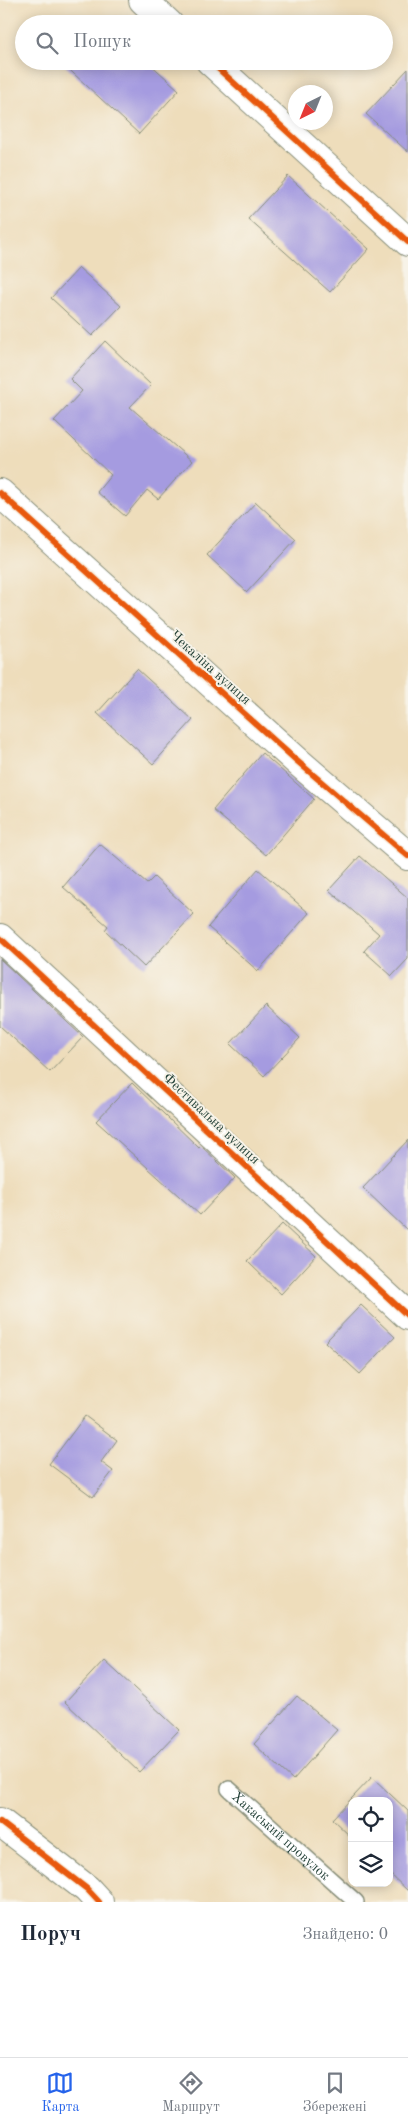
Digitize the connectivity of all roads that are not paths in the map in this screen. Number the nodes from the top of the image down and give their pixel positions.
1 (143, 0) edge
2 (159, 15) edge
3 (220, 70) edge
4 (408, 242) edge
5 (0, 493) edge
6 (408, 856) edge
7 (0, 938) edge
8 (408, 1316) edge
9 (228, 1789) dead end
10 (0, 1822) edge
11 (99, 1902) edge
12 (356, 1902) edge

1 - 2 street
3 - 4 street
5 - 6 street, Чекаліна вулиця
7 - 8 street, Фестивальна вулиця
9 - 12 lane, Хакаський провулок
10 - 11 street

